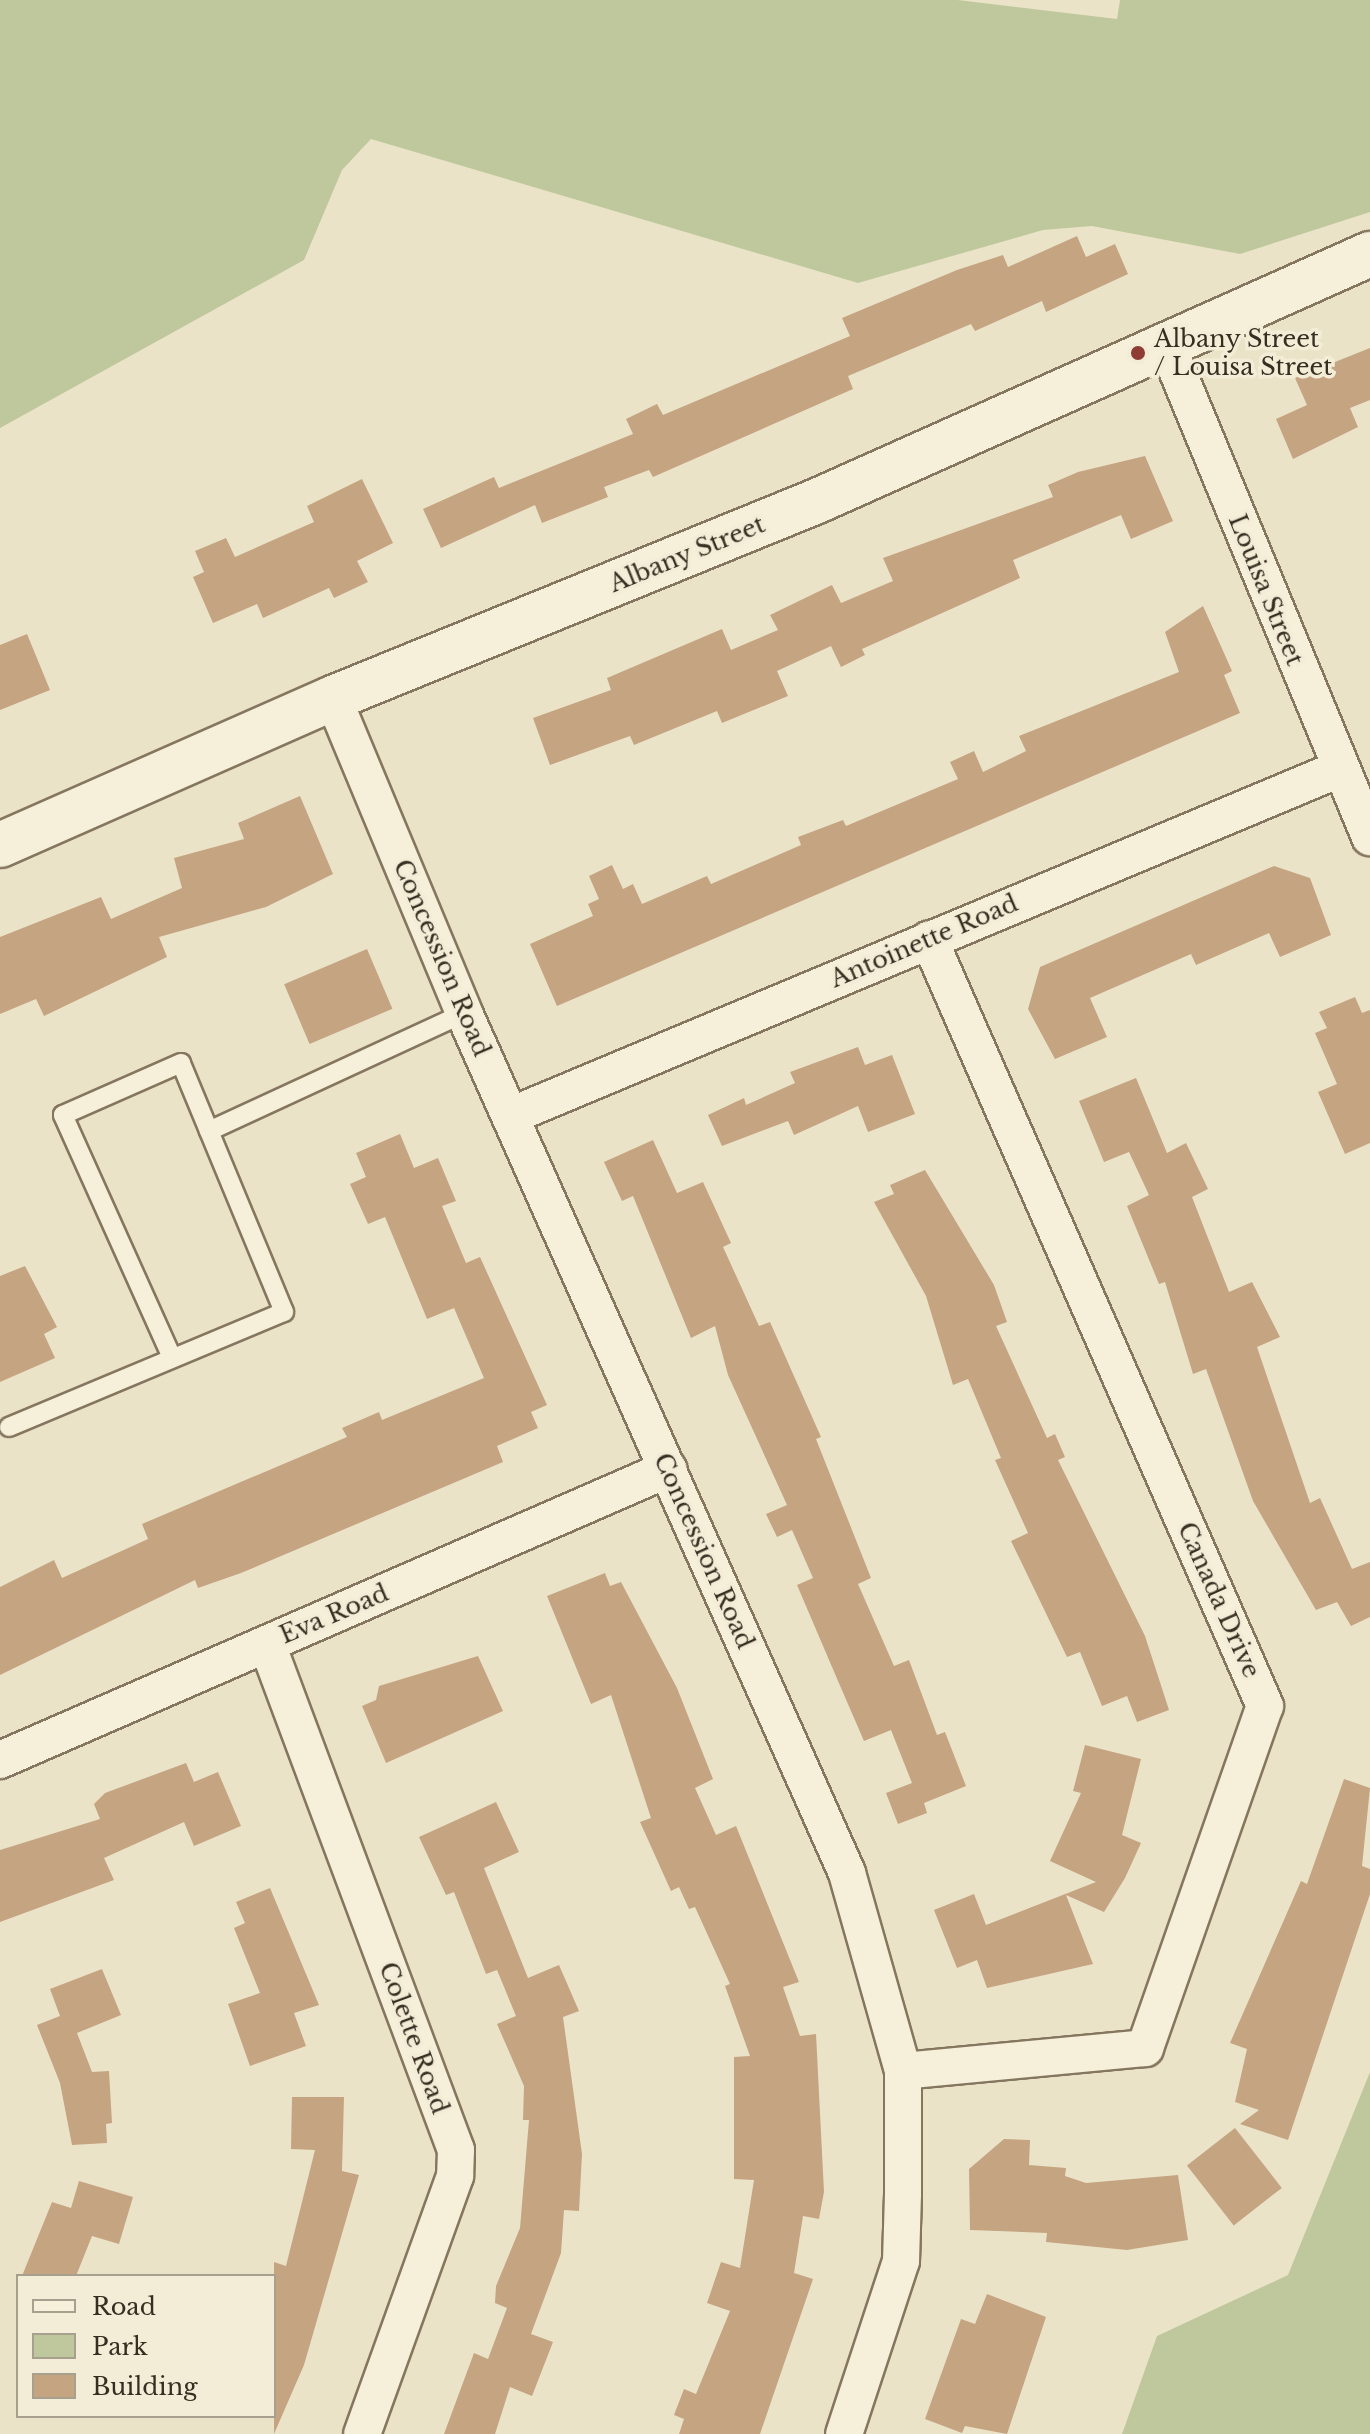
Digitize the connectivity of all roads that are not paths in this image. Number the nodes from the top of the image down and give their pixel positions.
1 (1370, 254) edge
2 (1165, 341) junction
3 (333, 698) junction
4 (1339, 769) junction
5 (1370, 837) edge
6 (0, 845) edge
7 (929, 939) junction
8 (464, 1013) junction
9 (510, 1116) junction
10 (209, 1131) junction
11 (172, 1357) junction
12 (9, 1427) dead end
13 (668, 1469) junction
14 (267, 1644) junction
15 (0, 1760) edge
16 (903, 2071) junction
17 (362, 2434) edge
18 (844, 2434) edge

1 - 2 street, Albany Street
2 - 3 street, Albany Street
2 - 4 street, Louisa Street
3 - 6 street, Albany Street
3 - 8 street, Concession Road
4 - 5 street, Louisa Street
4 - 7 street, Antoinette Road
7 - 9 street, Antoinette Road
7 - 16 street, Canada Drive
8 - 9 street, Concession Road
8 - 10 lane
9 - 13 street, Concession Road
10 - 11 lane
10 - 11 lane
11 - 12 lane
13 - 14 street, Eva Road
13 - 16 street, Concession Road
14 - 15 street, Eva Road
14 - 17 street, Colette Road
16 - 18 street, Concession Road

